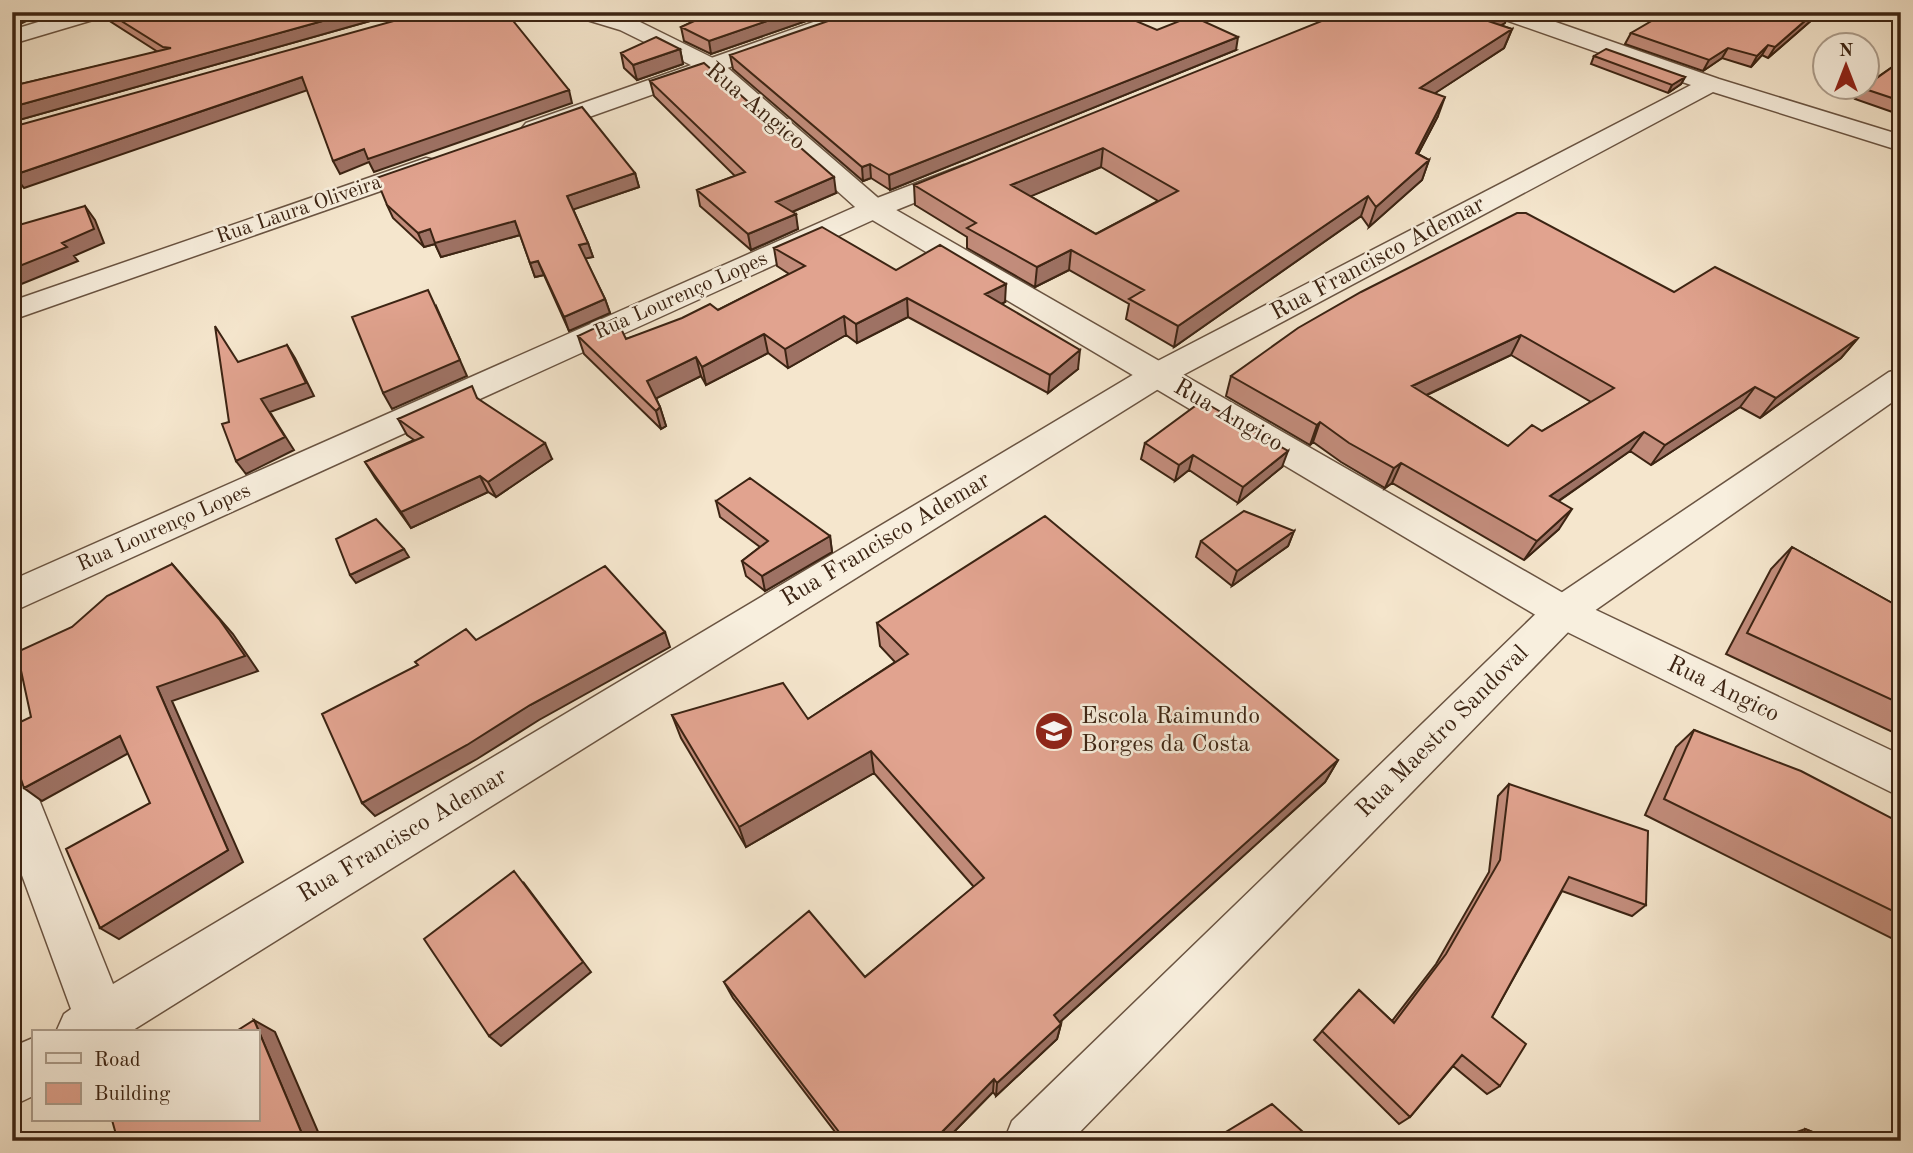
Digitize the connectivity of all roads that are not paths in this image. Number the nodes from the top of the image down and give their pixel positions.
1 (95, 12) edge
2 (585, 12) edge
3 (863, 12) edge
4 (1505, 12) edge
5 (12, 37) edge
6 (713, 67) junction
7 (1711, 84) junction
8 (511, 137) edge
9 (1901, 143) edge
10 (448, 159) edge
11 (989, 162) edge
12 (874, 209) junction
13 (12, 311) edge
14 (1157, 375) junction
15 (1901, 380) edge
16 (12, 597) edge
17 (1563, 612) junction
18 (1901, 777) edge
19 (12, 786) edge
20 (91, 1026) edge
21 (32, 1066) edge
22 (12, 1079) edge
23 (1032, 1141) edge

1 - 5 street
2 - 6 street, Rua Angico
3 - 6 street
4 - 7 street
6 - 8 street
6 - 12 street, Rua Angico
7 - 9 street
7 - 14 street, Rua Francisco Ademar
10 - 13 street, Rua Laura Oliveira
11 - 12 street, Rua Lourenço Lopes
12 - 14 street, Rua Angico
12 - 16 street, Rua Lourenço Lopes
14 - 17 street, Rua Angico
14 - 20 street, Rua Francisco Ademar
15 - 17 street, Rua Maestro Sandoval
17 - 18 street, Rua Angico
17 - 23 street, Rua Maestro Sandoval
19 - 20 street
21 - 22 street

